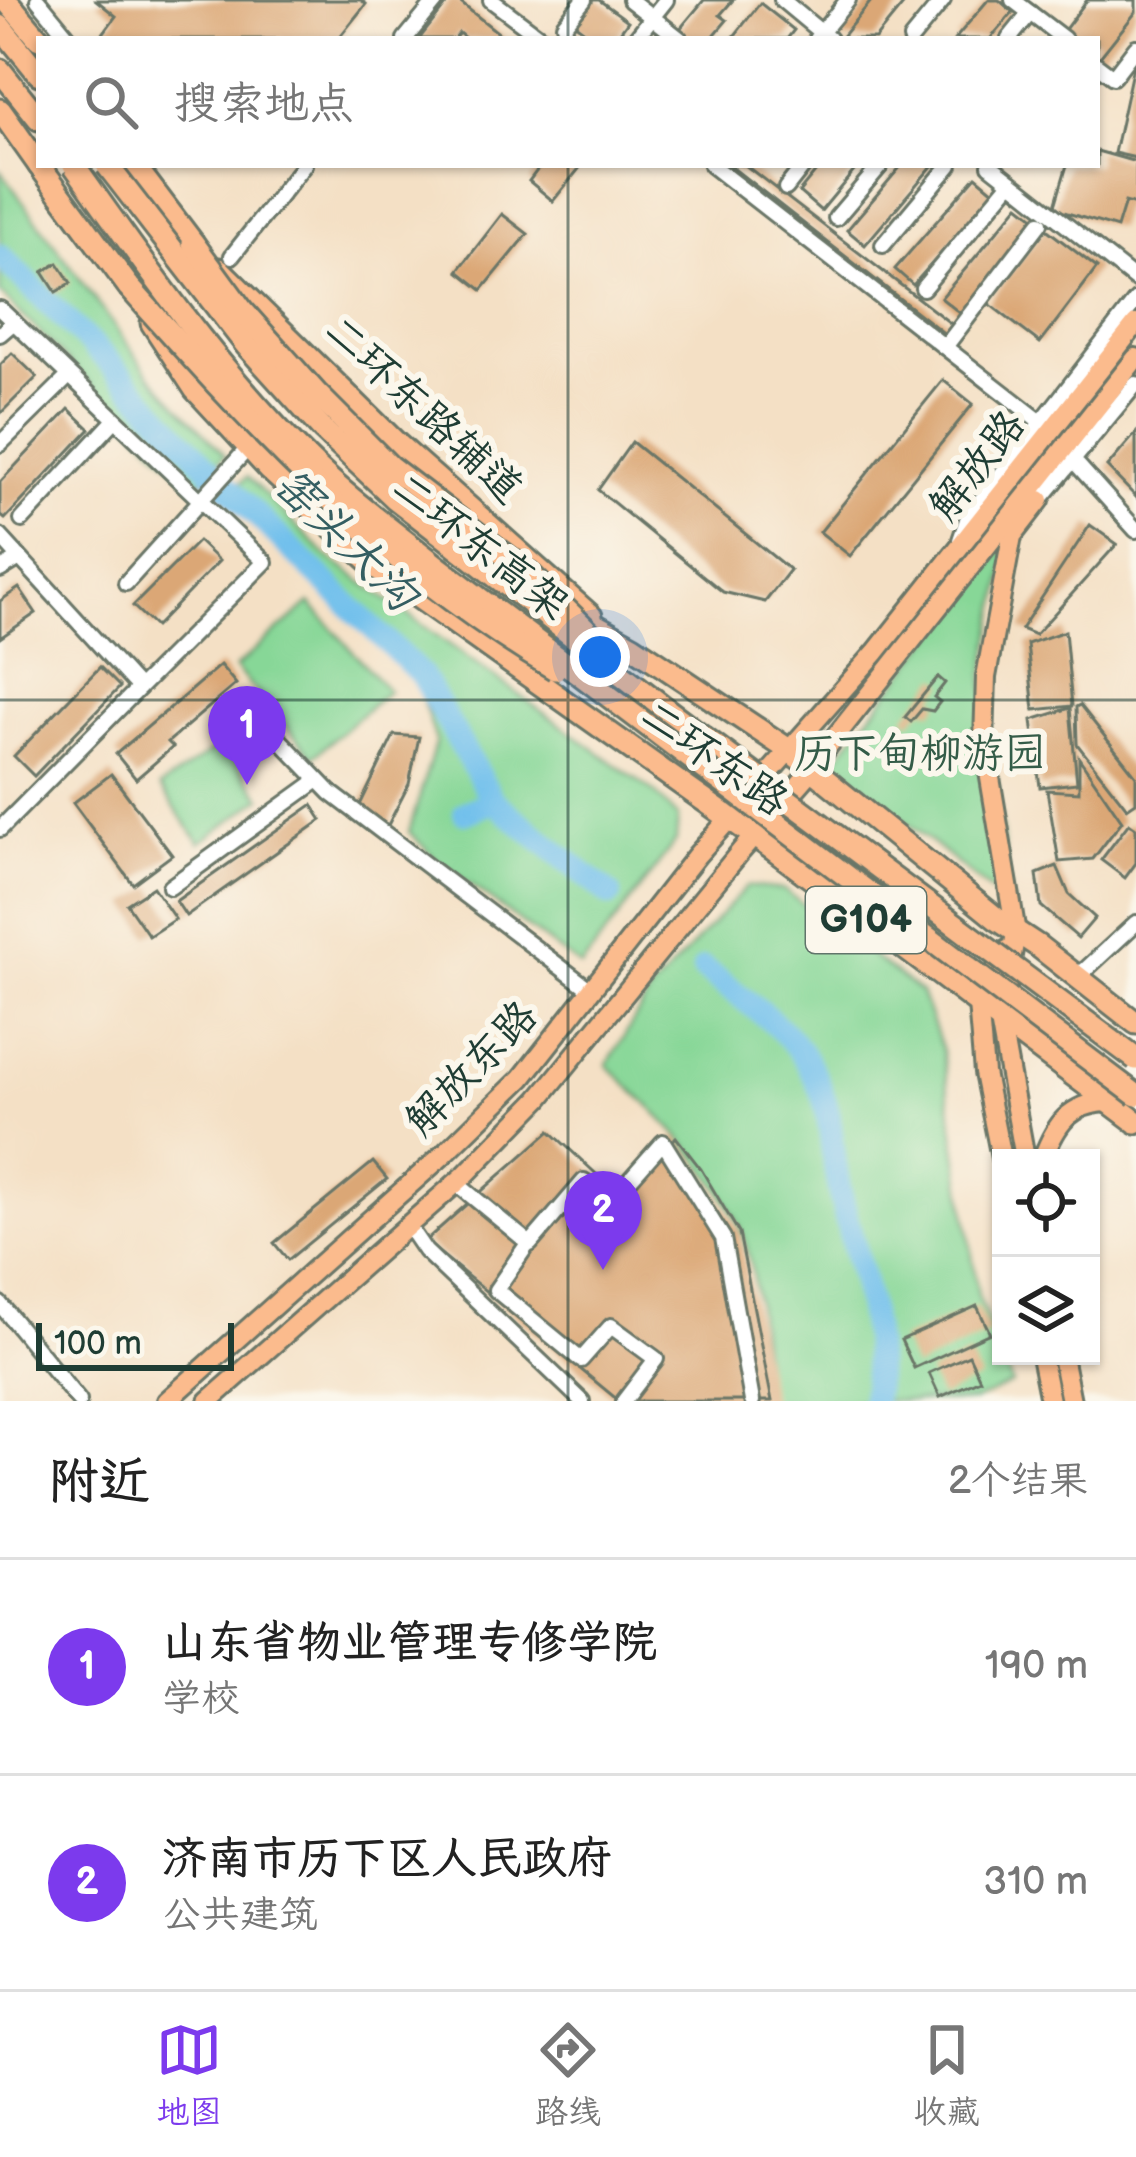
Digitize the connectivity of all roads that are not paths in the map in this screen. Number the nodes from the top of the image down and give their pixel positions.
1 (6, 0) edge
2 (38, 0) edge
3 (436, 0) edge
4 (490, 0) edge
5 (584, 0) edge
6 (630, 0) edge
7 (666, 0) edge
8 (782, 0) edge
9 (848, 0) edge
10 (943, 0) edge
11 (1013, 0) edge
12 (1030, 13) junction
13 (652, 18) junction
14 (564, 25) dead end
15 (0, 26) edge
16 (36, 36) edge
17 (68, 36) edge
18 (407, 36) edge
19 (539, 36) edge
20 (637, 36) edge
21 (676, 36) edge
22 (821, 36) edge
23 (823, 36) edge
24 (913, 36) edge
25 (1011, 36) edge
26 (1060, 36) edge
27 (1136, 47) edge
28 (0, 70) edge
29 (36, 70) edge
30 (1100, 70) edge
31 (0, 110) edge
32 (36, 114) edge
33 (36, 161) edge
34 (41, 168) edge
35 (76, 168) edge
36 (109, 168) edge
37 (136, 168) edge
38 (302, 168) edge
39 (716, 168) edge
40 (802, 168) edge
41 (878, 168) edge
42 (948, 168) edge
43 (994, 168) edge
44 (1020, 168) edge
45 (1014, 184) junction
46 (786, 188) dead end
47 (836, 218) dead end
48 (1040, 223) dead end
49 (193, 243) junction
50 (884, 245) dead end
51 (232, 256) dead end
52 (1136, 280) edge
53 (129, 287) junction
54 (923, 289) dead end
55 (1136, 299) edge
56 (0, 309) edge
57 (14, 322) junction
58 (1136, 324) edge
59 (0, 334) edge
60 (945, 347) junction
61 (1136, 358) edge
62 (66, 379) dead end
63 (1133, 393) edge
64 (113, 422) dead end
65 (1041, 422) junction
66 (0, 444) edge
67 (244, 452) junction
68 (1073, 460) junction
69 (1040, 500) joint
70 (202, 501) junction
71 (1019, 511) junction
72 (22, 520) dead end
73 (1136, 530) edge
74 (0, 536) edge
75 (957, 550) junction
76 (18, 559) junction
77 (0, 570) edge
78 (126, 583) dead end
79 (605, 629) junction
80 (884, 658) junction
81 (510, 662) junction
82 (139, 688) junction
83 (242, 701) dead end
84 (663, 720) junction
85 (789, 750) junction
86 (812, 770) junction
87 (318, 780) junction
88 (729, 819) junction
89 (0, 829) edge
90 (754, 836) junction
91 (170, 887) dead end
92 (1136, 923) edge
93 (1016, 933) junction
94 (1073, 973) junction
95 (592, 991) junction
96 (979, 1004) junction
97 (1000, 1021) junction
98 (1136, 1023) edge
99 (1136, 1059) edge
100 (1136, 1095) edge
101 (1107, 1102) junction
102 (1136, 1122) edge
103 (999, 1149) edge
104 (1023, 1149) edge
105 (1046, 1149) edge
106 (456, 1184) junction
107 (408, 1226) junction
108 (529, 1242) junction
109 (0, 1304) edge
110 (1043, 1365) edge
111 (1064, 1365) edge
112 (79, 1401) edge
113 (167, 1401) edge
114 (209, 1401) edge
115 (582, 1401) edge
116 (624, 1401) edge
117 (752, 1401) edge
118 (1050, 1401) edge
119 (1071, 1401) edge

1 - 16 highway
2 - 17 street
3 - 18 street
4 - 19 street
5 - 14 street
6 - 13 street
7 - 13 street
8 - 22 street
9 - 23 street
10 - 24 street
11 - 12 street
12 - 25 street
12 - 26 street
13 - 20 street
13 - 21 street
15 - 29 highway
27 - 30 street
28 - 32 highway
31 - 33 highway, 二环东路 / G104
34 - 53 highway, 二环东路 / G104
35 - 84 highway, 二环东高架, bridge
36 - 84 highway, 二环东高架, bridge
37 - 49 highway, 二环东路 / G104
38 - 51 street
39 - 60 street
40 - 46 street
41 - 47 street
42 - 50 street
43 - 45 street
44 - 45 street
45 - 52 street
45 - 54 street
48 - 60 street
49 - 79 highway, 二环东路辅道
49 - 79 highway, 二环东路 / G104
49 - 84 highway, bridge
53 - 67 highway
53 - 81 highway, 二环东路 / G104
53 - 84 highway, bridge
55 - 65 street
56 - 57 street
57 - 59 street
57 - 70 street
58 - 75 main road, 解放路
60 - 65 street
61 - 71 main road, 解放路
62 - 66 street
63 - 68 street
64 - 72 street
65 - 75 street
67 - 70 street
67 - 81 highway
68 - 69 street
68 - 73 street
69 - 71 main road
70 - 78 street
70 - 82 street
71 - 80 main road, 解放路
71 - 93 main road
74 - 76 street
75 - 80 main road, 解放路
76 - 77 street
76 - 82 street
79 - 85 highway, 二环东路 / G104
80 - 85 main road, 解放路
80 - 86 main road, 解放路
81 - 88 highway, 二环东路 / G104
82 - 89 street
83 - 87 street
84 - 99 highway, 二环东高架, bridge
84 - 100 highway, 二环东高架, bridge
85 - 86 highway, 二环东路 / G104
85 - 88 main road, 解放东路
86 - 90 main road, 解放东路
86 - 93 highway, 二环东路 / G104
87 - 91 street
87 - 95 street
88 - 90 highway, 二环东路 / G104
88 - 95 main road, 解放东路
90 - 96 highway, 二环东路 / G104
90 - 106 main road, 解放东路
92 - 94 street
93 - 94 highway, 二环东路 / G104
93 - 96 main road
93 - 97 main road
94 - 98 highway, 二环东路 / G104
95 - 113 main road, 解放东路
96 - 97 highway, 二环东路 / G104
96 - 103 main road
97 - 101 highway, 二环东路 / G104
97 - 104 main road
101 - 102 highway, 二环东路 / G104
101 - 105 main road
106 - 107 main road, 解放东路
106 - 108 street
107 - 114 main road, 解放东路
107 - 115 street
108 - 116 street
108 - 117 street
109 - 112 street
110 - 118 main road
111 - 119 main road

